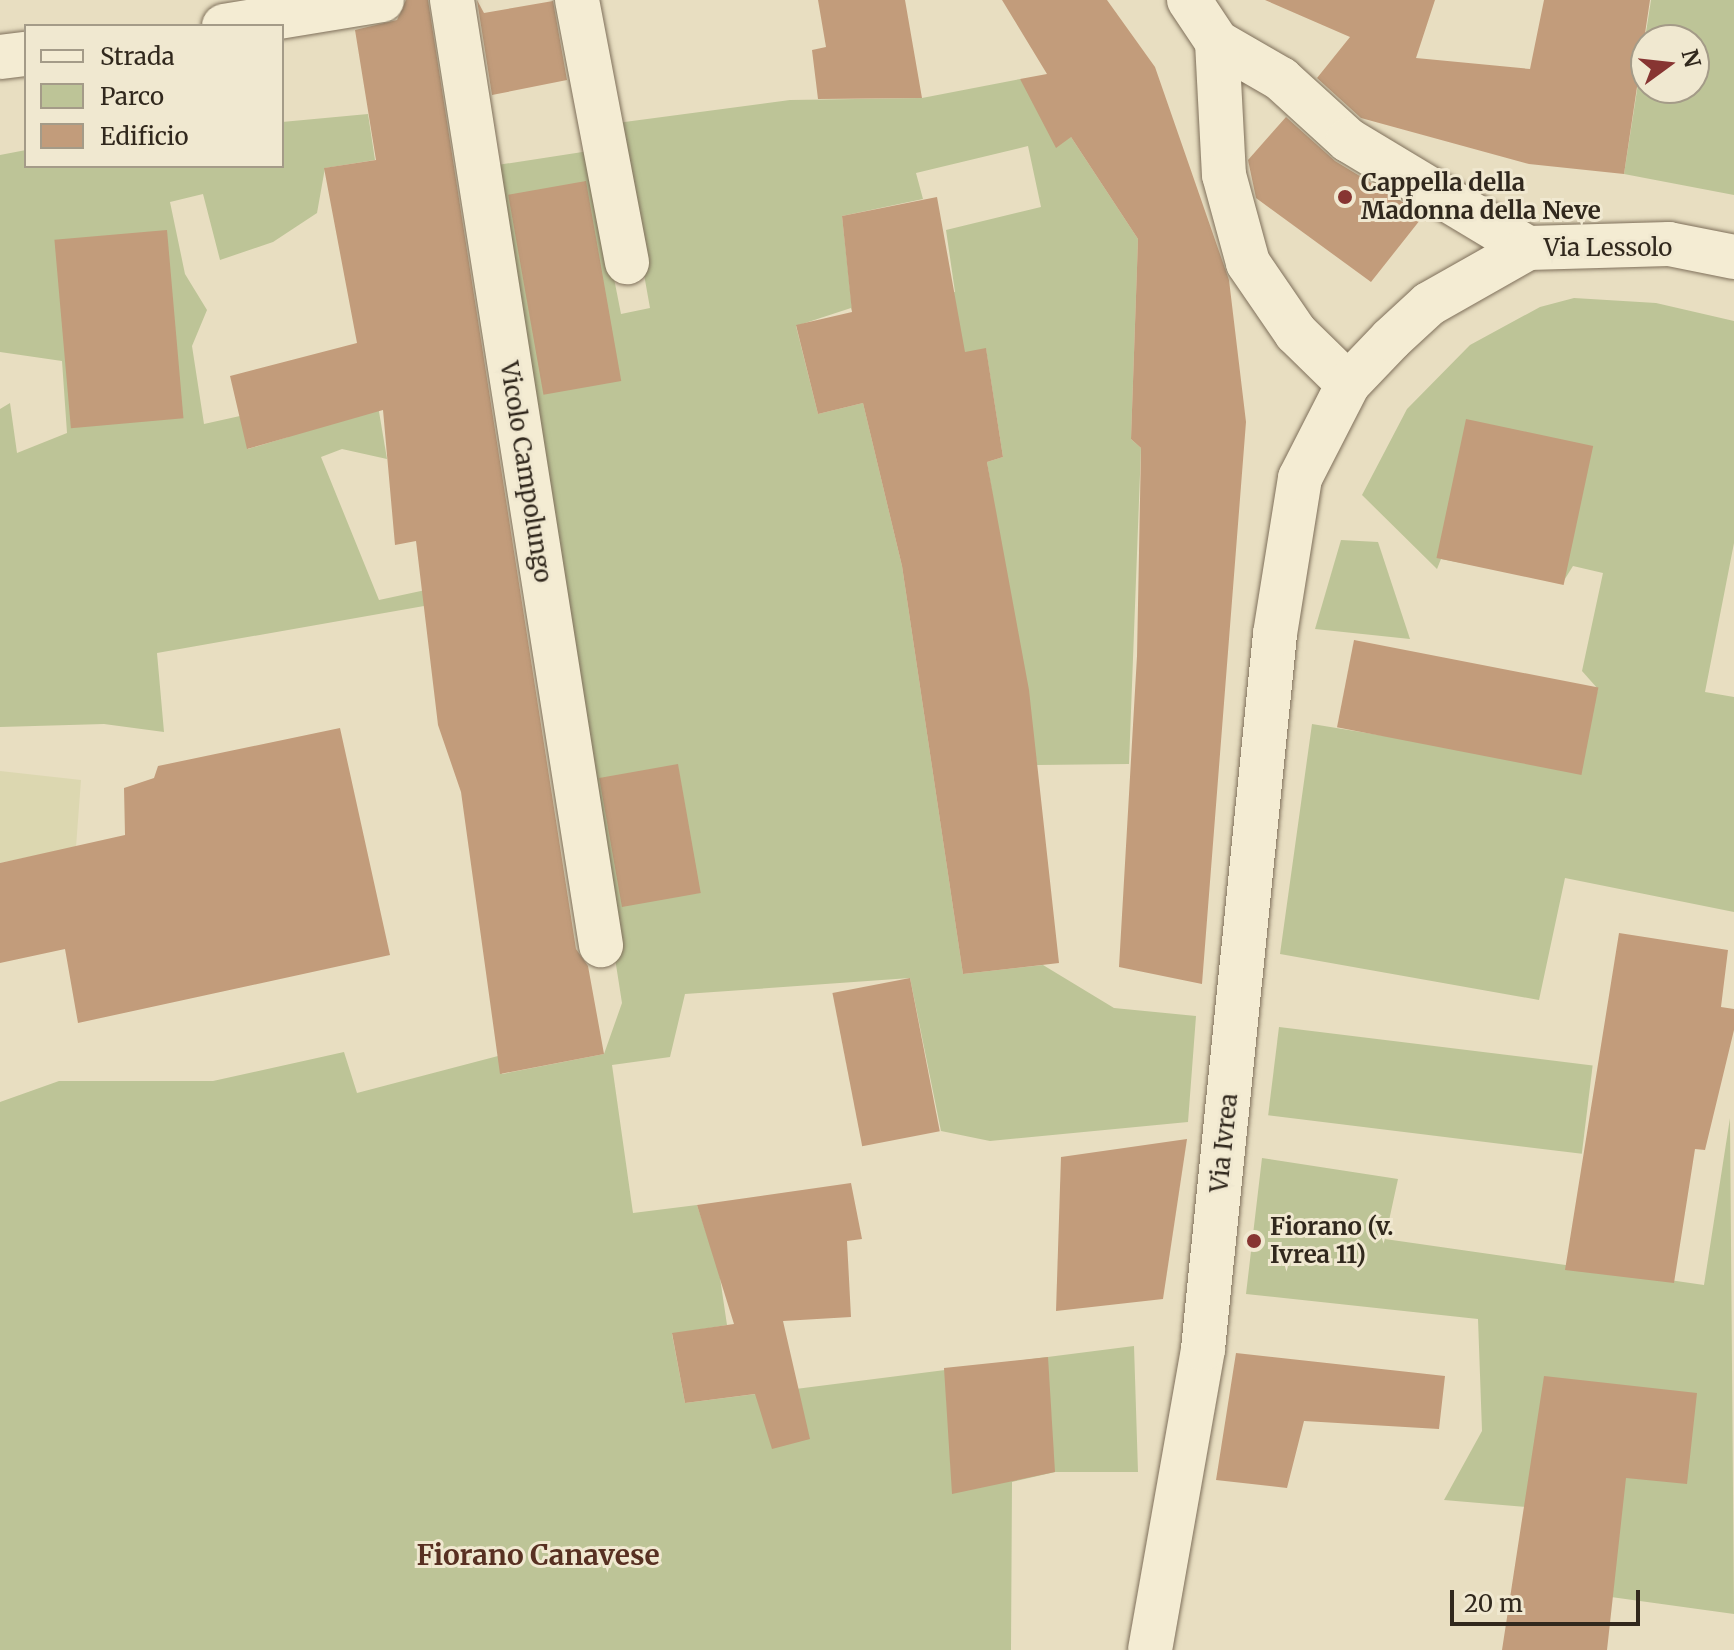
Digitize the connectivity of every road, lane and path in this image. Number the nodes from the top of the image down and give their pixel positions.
1 (382, 0) edge
2 (452, 0) edge
3 (577, 0) edge
4 (1189, 0) edge
5 (236, 24) edge
6 (1217, 42) junction
7 (24, 54) edge
8 (0, 57) edge
9 (1528, 248) junction
10 (1734, 257) edge
11 (627, 262) dead end
12 (1348, 384) junction
13 (601, 945) dead end
14 (1150, 1650) edge

1 - 5 street
2 - 13 street, Vicolo Campolungo
3 - 11 street
4 - 6 street
6 - 9 street
6 - 12 street
7 - 8 street
9 - 10 street, Via Lessolo
9 - 12 street, Via Ivrea
12 - 14 street, Via Ivrea

